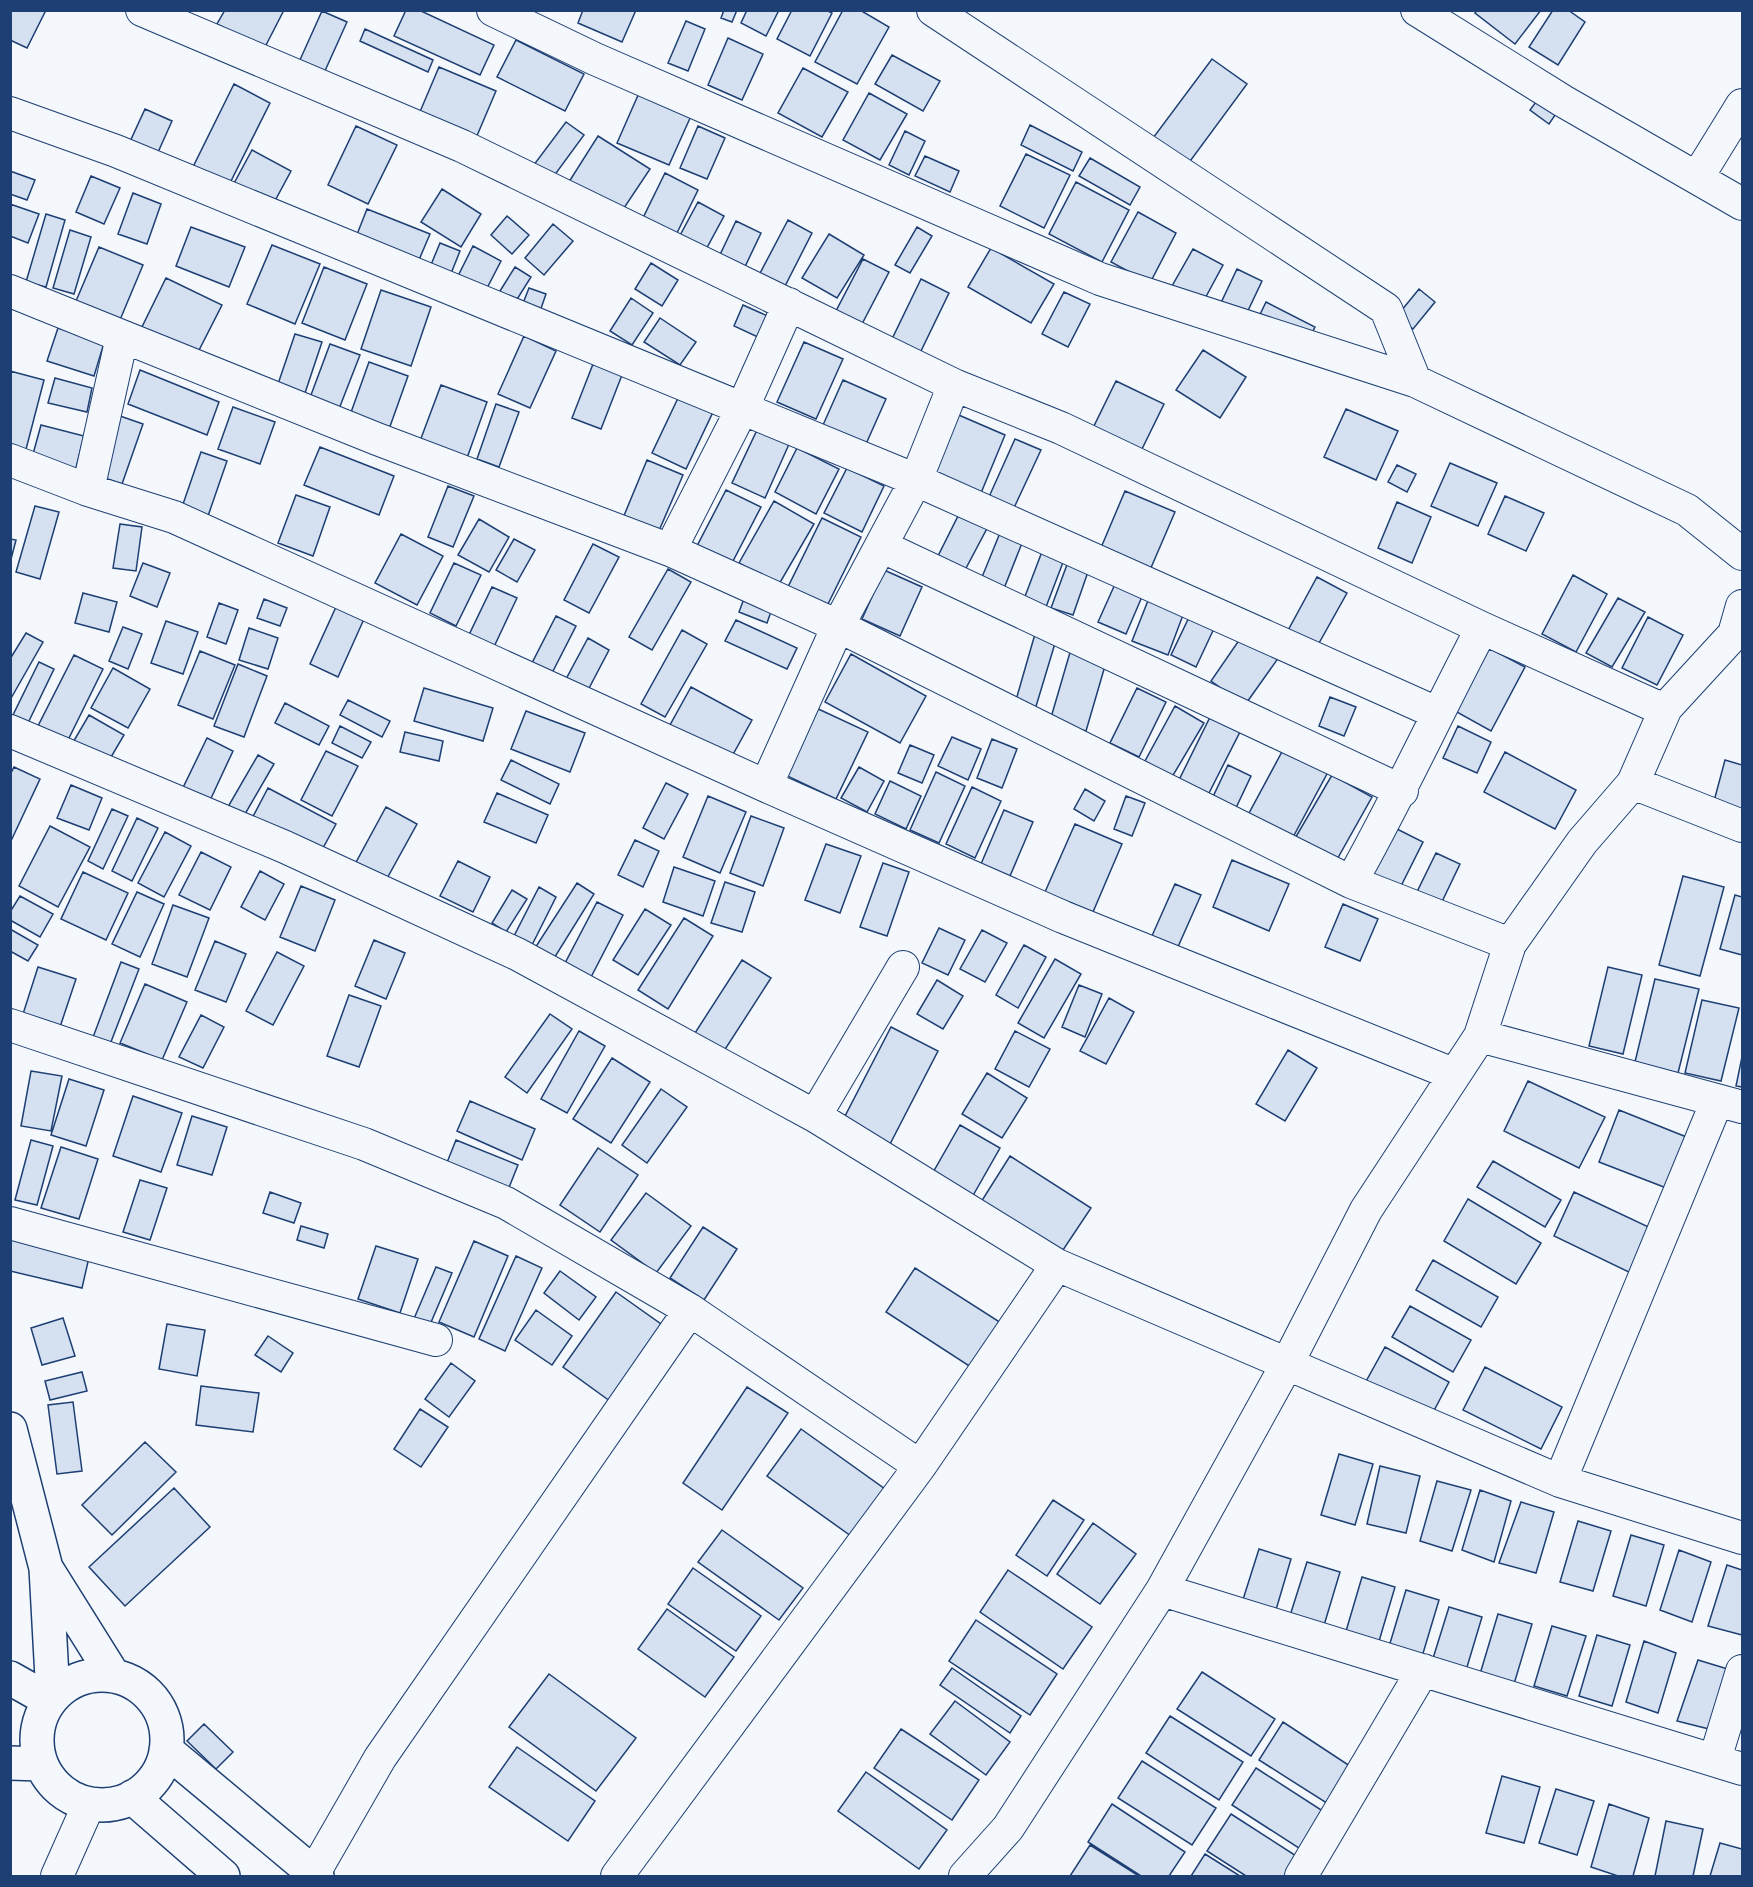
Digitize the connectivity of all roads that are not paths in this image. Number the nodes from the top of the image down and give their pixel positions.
1 (142, 10) edge
2 (493, 10) edge
3 (933, 10) edge
4 (1417, 10) edge
5 (1743, 105) edge
6 (10, 112) edge
7 (1696, 178) junction
8 (1743, 204) edge
9 (10, 291) edge
10 (789, 304) junction
11 (122, 337) junction
12 (1415, 381) junction
13 (954, 385) junction
14 (743, 407) junction
15 (10, 460) edge
16 (916, 480) junction
17 (88, 490) junction
18 (881, 546) junction
19 (670, 550) junction
20 (1743, 554) edge
21 (1740, 625) edge
22 (838, 626) junction
23 (1482, 628) junction
24 (1666, 708) junction
25 (1437, 713) junction
26 (10, 731) edge
27 (1634, 783) junction
28 (766, 786) junction
29 (1402, 791) junction
30 (1743, 826) edge
31 (1351, 882) junction
32 (1510, 944) junction
33 (903, 967) dead end
34 (10, 1025) edge
35 (1480, 1036) junction
36 (1453, 1074) junction
37 (1730, 1104) edge
38 (815, 1116) junction
39 (10, 1223) edge
40 (1057, 1265) junction
41 (690, 1310) junction
42 (436, 1340) dead end
43 (1287, 1364) junction
44 (10, 1429) edge
45 (920, 1466) junction
46 (1560, 1481) junction
47 (1743, 1538) edge
48 (46, 1568) junction
49 (1162, 1590) junction
50 (1423, 1670) junction
51 (1743, 1671) edge
52 (113, 1675) junction
53 (10, 1678) edge
54 (10, 1701) edge
55 (34, 1732) edge
56 (166, 1750) junction
57 (1729, 1764) edge
58 (132, 1797) junction
59 (89, 1804) junction
60 (316, 1875) edge
61 (57, 1876) edge
62 (224, 1876) edge
63 (617, 1876) edge
64 (965, 1876) edge
65 (1301, 1876) edge

1 - 10 street
2 - 12 street
3 - 12 street
4 - 7 street
5 - 7 street
6 - 14 street
7 - 8 street
9 - 11 street
10 - 13 street
10 - 14 street
11 - 17 street
11 - 19 street
12 - 20 street
13 - 16 street
13 - 23 street
14 - 16 street
14 - 19 street
15 - 17 street
16 - 18 street
16 - 25 street
17 - 28 street
18 - 22 street
18 - 29 street
19 - 22 street
21 - 24 street
22 - 28 street
22 - 31 street
23 - 24 street
23 - 25 street
24 - 27 street
25 - 29 street
26 - 38 street
27 - 30 street
27 - 32 street
28 - 36 street
29 - 31 street
31 - 32 street
32 - 35 street
33 - 38 street
34 - 41 street
35 - 36 street
35 - 37 street
36 - 43 street
37 - 46 street
38 - 40 street
39 - 42 street
40 - 43 street
40 - 45 street
41 - 45 street
41 - 60 street
43 - 46 street
43 - 49 street
44 - 48 street
45 - 63 street
46 - 47 street
48 - 52 street
48 - 55 street
49 - 50 street
49 - 64 street
50 - 57 street
50 - 65 street
51 - 57 street
52 - 55 street
52 - 56 street
53 - 55 street
54 - 55 street
55 - 59 street
56 - 58 street
56 - 60 street
58 - 59 street
58 - 62 street
59 - 61 street

